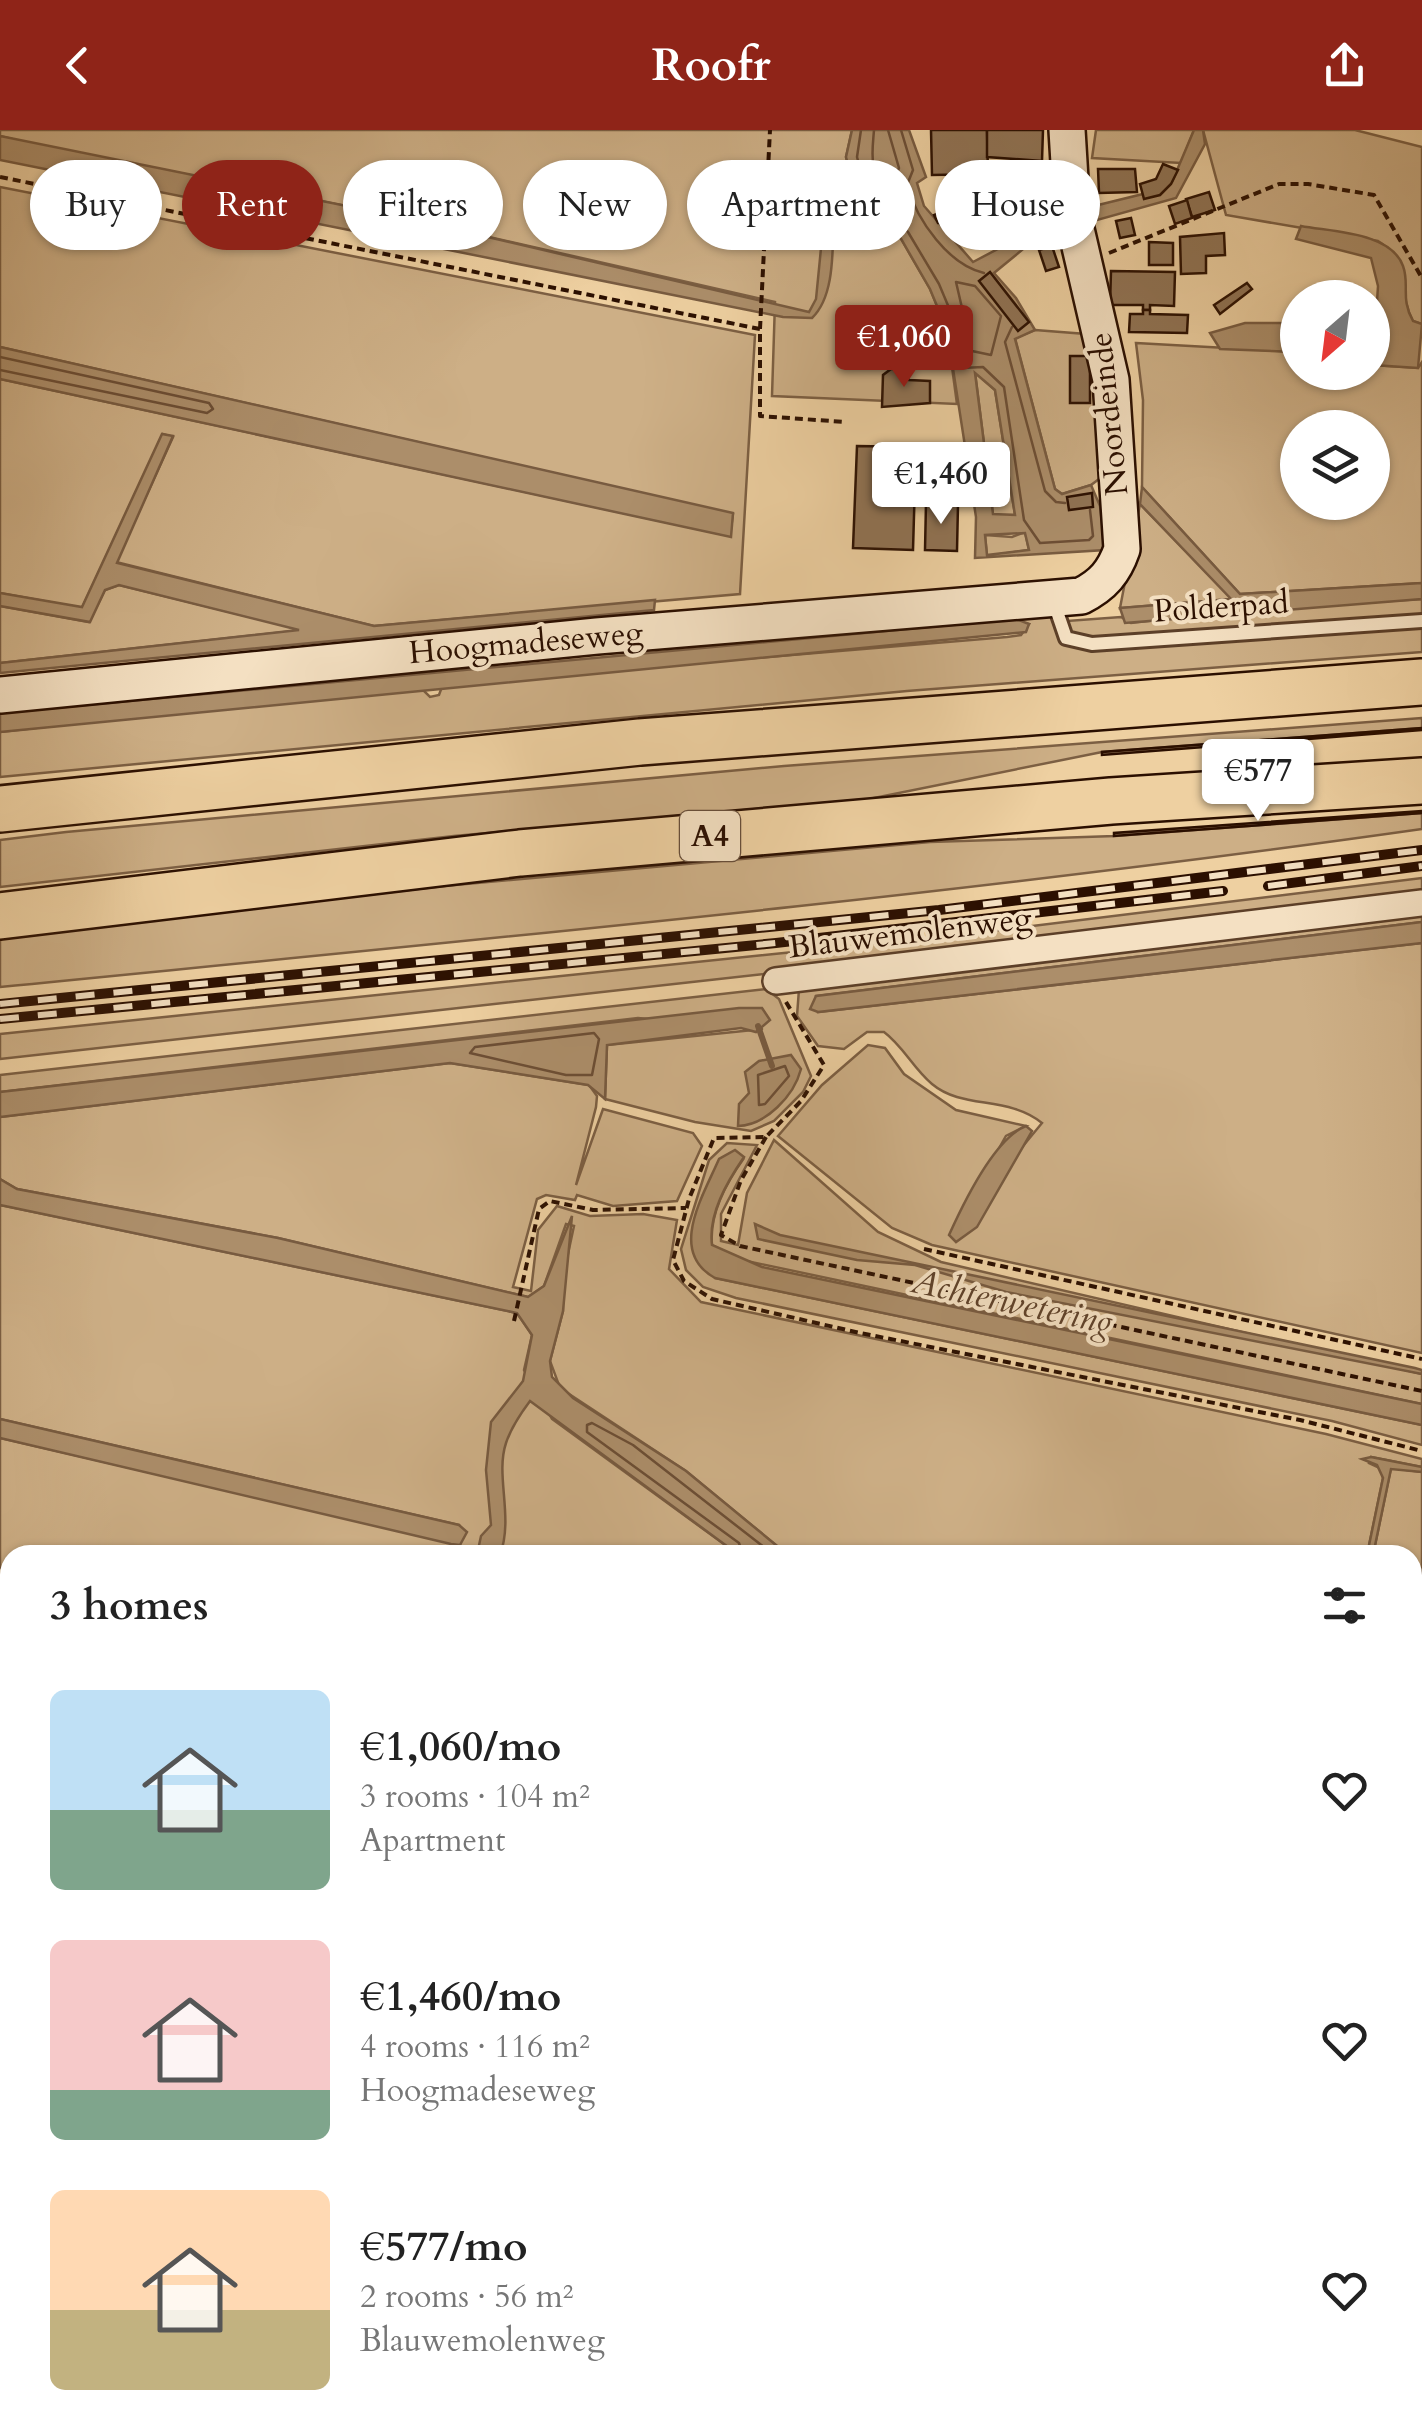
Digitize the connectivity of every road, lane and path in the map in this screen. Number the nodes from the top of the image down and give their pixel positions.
1 (770, 130) edge
2 (1067, 130) edge
3 (0, 178) edge
4 (1082, 262) junction
5 (1422, 278) edge
6 (760, 329) junction
7 (845, 422) dead end
8 (1053, 598) junction
9 (1422, 620) edge
10 (1422, 682) edge
11 (0, 695) edge
12 (1422, 781) edge
13 (0, 809) edge
14 (1422, 903) edge
15 (0, 916) edge
16 (776, 981) joint
17 (766, 1137) junction
18 (687, 1208) junction
19 (924, 1249) dead end
20 (514, 1321) dead end
21 (1422, 1359) edge
22 (1422, 1391) edge
23 (1422, 1451) edge

1 - 6 path
2 - 4 street, Noordeinde
3 - 6 path
4 - 5 path
4 - 8 street, Noordeinde
6 - 7 path
8 - 9 lane, Polderpad
8 - 11 street, Hoogmadeseweg
10 - 13 highway
12 - 15 highway, A4
14 - 16 street, Blauwemolenweg
16 - 17 path, Blauwemolenweg
17 - 18 path
17 - 22 path
18 - 20 path
18 - 23 path
19 - 21 path

